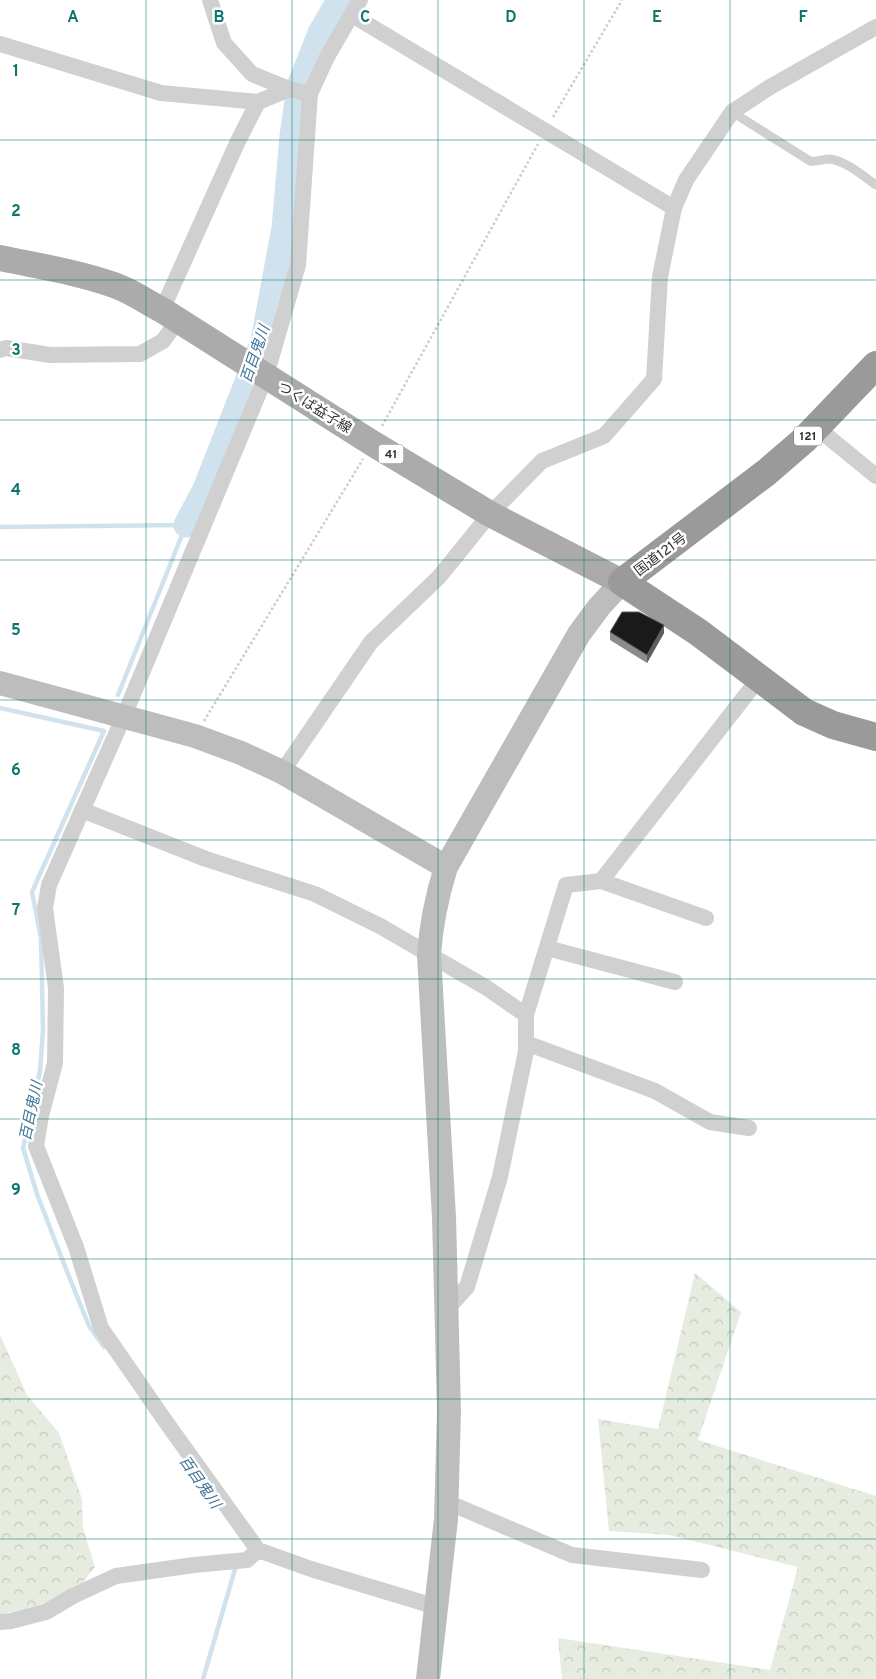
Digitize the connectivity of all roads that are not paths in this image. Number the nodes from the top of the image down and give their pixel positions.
1 (210, 0) edge
2 (360, 0) edge
3 (352, 15) junction
4 (876, 27) edge
5 (0, 44) edge
6 (288, 89) junction
7 (310, 94) junction
8 (258, 102) junction
9 (732, 112) junction
10 (876, 186) edge
11 (674, 208) junction
12 (0, 258) edge
13 (170, 315) junction
14 (0, 350) edge
15 (876, 365) edge
16 (257, 370) junction
17 (816, 427) junction
18 (876, 476) edge
19 (490, 514) junction
20 (622, 582) junction
21 (760, 677) junction
22 (0, 684) edge
23 (124, 716) junction
24 (876, 736) edge
25 (282, 772) junction
26 (82, 810) junction
27 (446, 867) junction
28 (601, 880) junction
29 (706, 918) dead end
30 (546, 948) junction
31 (428, 955) junction
32 (675, 982) dead end
33 (526, 1015) junction
34 (526, 1043) junction
35 (749, 1128) dead end
36 (446, 1310) junction
37 (447, 1502) junction
38 (258, 1550) junction
39 (702, 1570) dead end
40 (437, 1606) junction
41 (0, 1622) edge
42 (428, 1679) edge

1 - 6 street
2 - 3 street
3 - 7 street
3 - 11 street
4 - 9 street
5 - 8 street
6 - 7 street
6 - 8 street
7 - 16 street
8 - 13 street
9 - 10 lane
9 - 11 street
11 - 19 street
12 - 13 main road, つくば益子線 / 41
13 - 14 street
13 - 16 main road, つくば益子線 / 41
15 - 17 highway, 国道121号 / 121
16 - 19 main road, つくば益子線 / 41
16 - 23 street
17 - 18 street
17 - 20 highway, 国道121号 / 121
19 - 20 main road, つくば益子線 / 41
19 - 25 street
20 - 21 highway, 国道121号
20 - 27 street
21 - 24 highway, 国道121号
21 - 28 street
22 - 23 street
23 - 25 street
23 - 26 street
25 - 27 street
26 - 31 street
26 - 38 street
27 - 31 street
28 - 29 street
28 - 30 street
30 - 32 street
30 - 33 street
31 - 33 street
31 - 36 street
33 - 34 street
34 - 35 street
34 - 36 street
36 - 37 street
37 - 39 street
37 - 40 street
38 - 40 street
38 - 41 street
40 - 42 street

